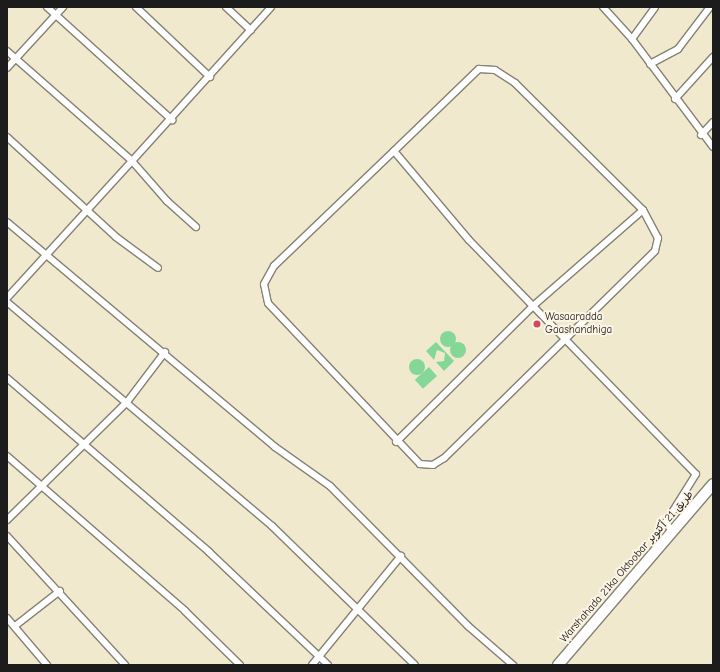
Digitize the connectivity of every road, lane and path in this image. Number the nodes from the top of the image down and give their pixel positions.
1 (46, 7) edge
2 (63, 7) edge
3 (136, 7) edge
4 (226, 7) edge
5 (271, 7) edge
6 (603, 7) edge
7 (654, 7) edge
8 (710, 7) edge
9 (56, 15) junction
10 (251, 30) junction
11 (632, 39) junction
12 (7, 51) edge
13 (713, 57) edge
14 (16, 60) junction
15 (650, 64) junction
16 (7, 68) edge
17 (210, 77) junction
18 (675, 99) junction
19 (172, 120) junction
20 (713, 122) edge
21 (701, 135) junction
22 (7, 137) edge
23 (713, 147) edge
24 (394, 151) junction
25 (132, 161) junction
26 (86, 209) junction
27 (643, 210) junction
28 (7, 222) edge
29 (196, 227) dead end
30 (46, 256) junction
31 (158, 268) dead end
32 (7, 298) edge
33 (7, 302) edge
34 (532, 306) junction
35 (564, 341) junction
36 (165, 352) junction
37 (7, 378) edge
38 (127, 402) junction
39 (396, 442) junction
40 (82, 443) junction
41 (7, 456) edge
42 (713, 484) edge
43 (44, 487) junction
44 (7, 520) edge
45 (673, 534) junction
46 (7, 536) edge
47 (402, 556) junction
48 (60, 591) junction
49 (359, 610) junction
50 (7, 618) edge
51 (15, 626) junction
52 (319, 657) junction
53 (120, 664) edge
54 (47, 665) edge
55 (240, 665) edge
56 (312, 665) edge
57 (328, 665) edge
58 (415, 665) edge
59 (513, 665) edge
60 (558, 665) edge

1 - 9 street
2 - 9 street
3 - 17 street
4 - 10 street
5 - 10 street
6 - 11 street
7 - 11 street
8 - 15 street
9 - 14 street
9 - 19 street
10 - 17 street
11 - 15 street
12 - 14 street
13 - 18 street
14 - 16 street
14 - 25 street
15 - 18 street
17 - 19 street
18 - 21 street
19 - 25 street
20 - 21 street
21 - 23 street
22 - 26 street
24 - 27 street
24 - 34 street
24 - 39 street
25 - 26 street
25 - 29 street
26 - 30 street
26 - 31 street
27 - 34 street
27 - 35 street
28 - 30 street
30 - 32 street
30 - 36 street
33 - 38 street
34 - 35 street
34 - 39 street
35 - 39 street
35 - 45 street
36 - 38 street
36 - 47 street
37 - 40 street
38 - 40 street
38 - 49 street
40 - 43 street
40 - 52 street
41 - 43 street
42 - 45 main road, Warshahada 21ka Oktoobar طريق 21 أكتوبر
43 - 44 street
43 - 55 street
45 - 60 main road, Warshahada 21ka Oktoobar طريق 21 أكتوبر
46 - 48 street
47 - 49 street
47 - 59 street
48 - 51 street
48 - 53 street
49 - 52 street
49 - 58 street
50 - 51 street
51 - 54 street
52 - 56 street
52 - 57 street

